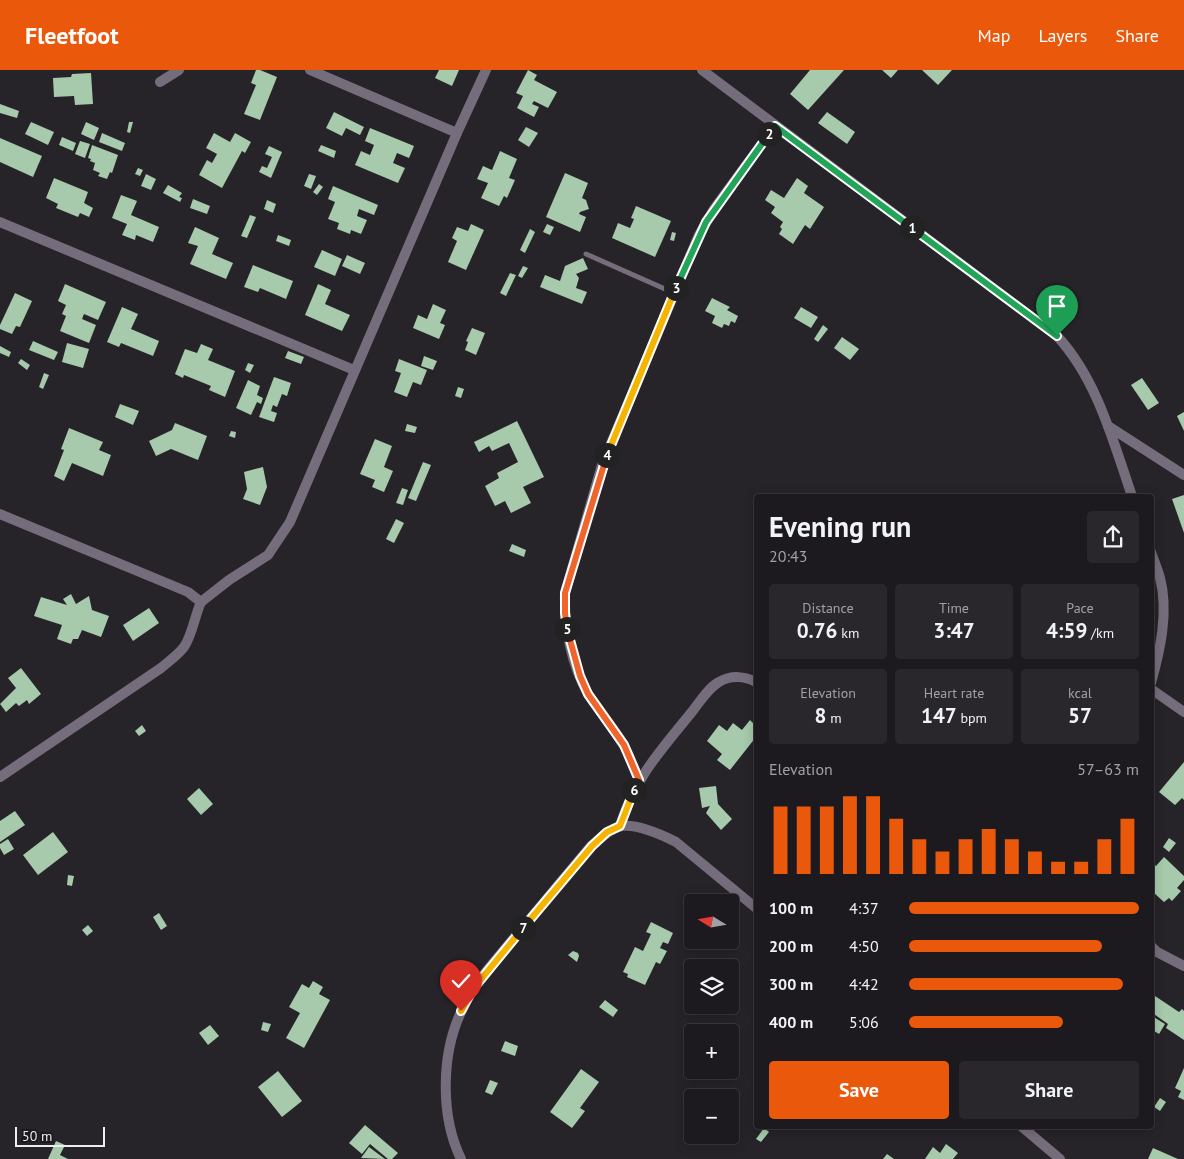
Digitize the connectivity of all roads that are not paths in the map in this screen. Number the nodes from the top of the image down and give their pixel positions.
1 (179, 70) edge
2 (310, 70) edge
3 (486, 70) edge
4 (702, 70) edge
5 (160, 82) dead end
6 (775, 126) junction
7 (456, 133) junction
8 (0, 222) edge
9 (586, 254) dead end
10 (674, 292) junction
11 (354, 370) junction
12 (1108, 426) junction
13 (1184, 475) edge
14 (1131, 494) edge
15 (0, 514) edge
16 (1154, 561) edge
17 (201, 602) junction
18 (1154, 671) edge
19 (754, 681) edge
20 (1154, 691) edge
21 (1184, 712) edge
22 (0, 776) edge
23 (639, 780) junction
24 (620, 826) junction
25 (754, 906) edge
26 (1154, 949) edge
27 (1184, 966) edge
28 (1025, 1129) edge
29 (459, 1158) edge
30 (1060, 1159) edge

1 - 5 street
2 - 7 street
3 - 7 street
4 - 6 street
6 - 10 street
6 - 12 street
7 - 11 street
8 - 11 street
9 - 10 lane
10 - 23 street
11 - 17 street
12 - 13 street
12 - 14 street
15 - 17 street
16 - 18 street
17 - 22 street
19 - 23 street
20 - 21 street
23 - 24 street
24 - 25 street
24 - 29 street
26 - 27 street
28 - 30 street

